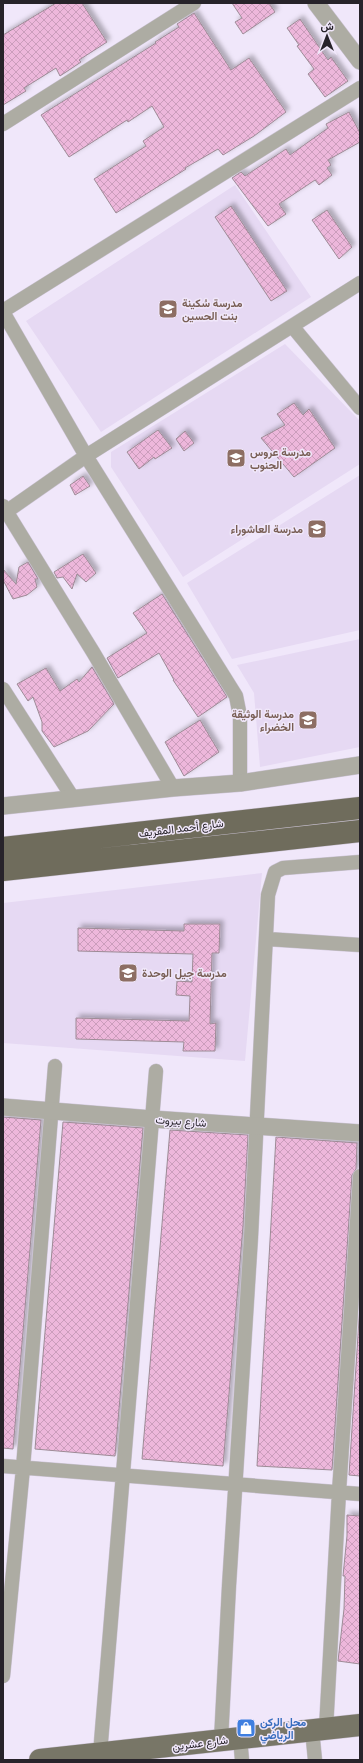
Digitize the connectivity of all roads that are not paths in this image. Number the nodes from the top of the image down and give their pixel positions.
1 (194, 3) edge
2 (316, 3) edge
3 (360, 61) edge
4 (360, 88) edge
5 (3, 124) edge
6 (360, 283) edge
7 (3, 312) edge
8 (292, 326) junction
9 (360, 408) edge
10 (86, 456) junction
11 (4, 510) edge
12 (3, 689) edge
13 (360, 766) edge
14 (240, 783) junction
15 (173, 788) junction
16 (74, 798) junction
17 (3, 806) edge
18 (358, 807) edge
19 (360, 831) edge
20 (3, 848) edge
21 (360, 862) edge
22 (3, 870) edge
23 (267, 939) junction
24 (360, 944) edge
25 (55, 1066) dead end
26 (156, 1071) dead end
27 (3, 1107) edge
28 (51, 1110) junction
29 (152, 1119) junction
30 (256, 1125) junction
31 (360, 1133) edge
32 (360, 1176) edge
33 (3, 1466) edge
34 (23, 1468) junction
35 (123, 1474) junction
36 (235, 1484) junction
37 (339, 1492) junction
38 (360, 1494) edge
39 (3, 1676) edge
40 (360, 1725) edge
41 (319, 1729) junction
42 (231, 1739) junction
43 (166, 1754) edge
44 (91, 1757) edge
45 (40, 1760) edge
46 (242, 1760) edge
47 (315, 1760) edge

1 - 5 street
2 - 3 street
4 - 7 street
6 - 8 street
7 - 10 street
8 - 9 street
8 - 10 street
10 - 11 street
10 - 14 street
11 - 15 street
12 - 16 street
13 - 14 street
14 - 15 street
15 - 16 street
16 - 17 street
18 - 20 highway, شارع أحمد المقريف
19 - 22 highway, شارع أحمد المقريف
21 - 23 street
23 - 24 street
23 - 30 street
25 - 28 street
26 - 29 street
27 - 28 street, شارع بيروت
28 - 29 street, شارع بيروت
28 - 34 street
29 - 30 street, شارع بيروت
29 - 35 street
30 - 31 street, شارع بيروت
30 - 36 street
32 - 37 street
33 - 34 street
34 - 35 street
34 - 39 street
35 - 36 street
35 - 44 street
36 - 37 street
36 - 42 street
37 - 38 street
37 - 41 street
40 - 41 main road, شارع عشرين
41 - 42 main road, شارع عشرين
41 - 47 street
42 - 43 main road, شارع عشرين
42 - 46 street
43 - 44 main road, شارع عشرين
44 - 45 main road, شارع عشرين

